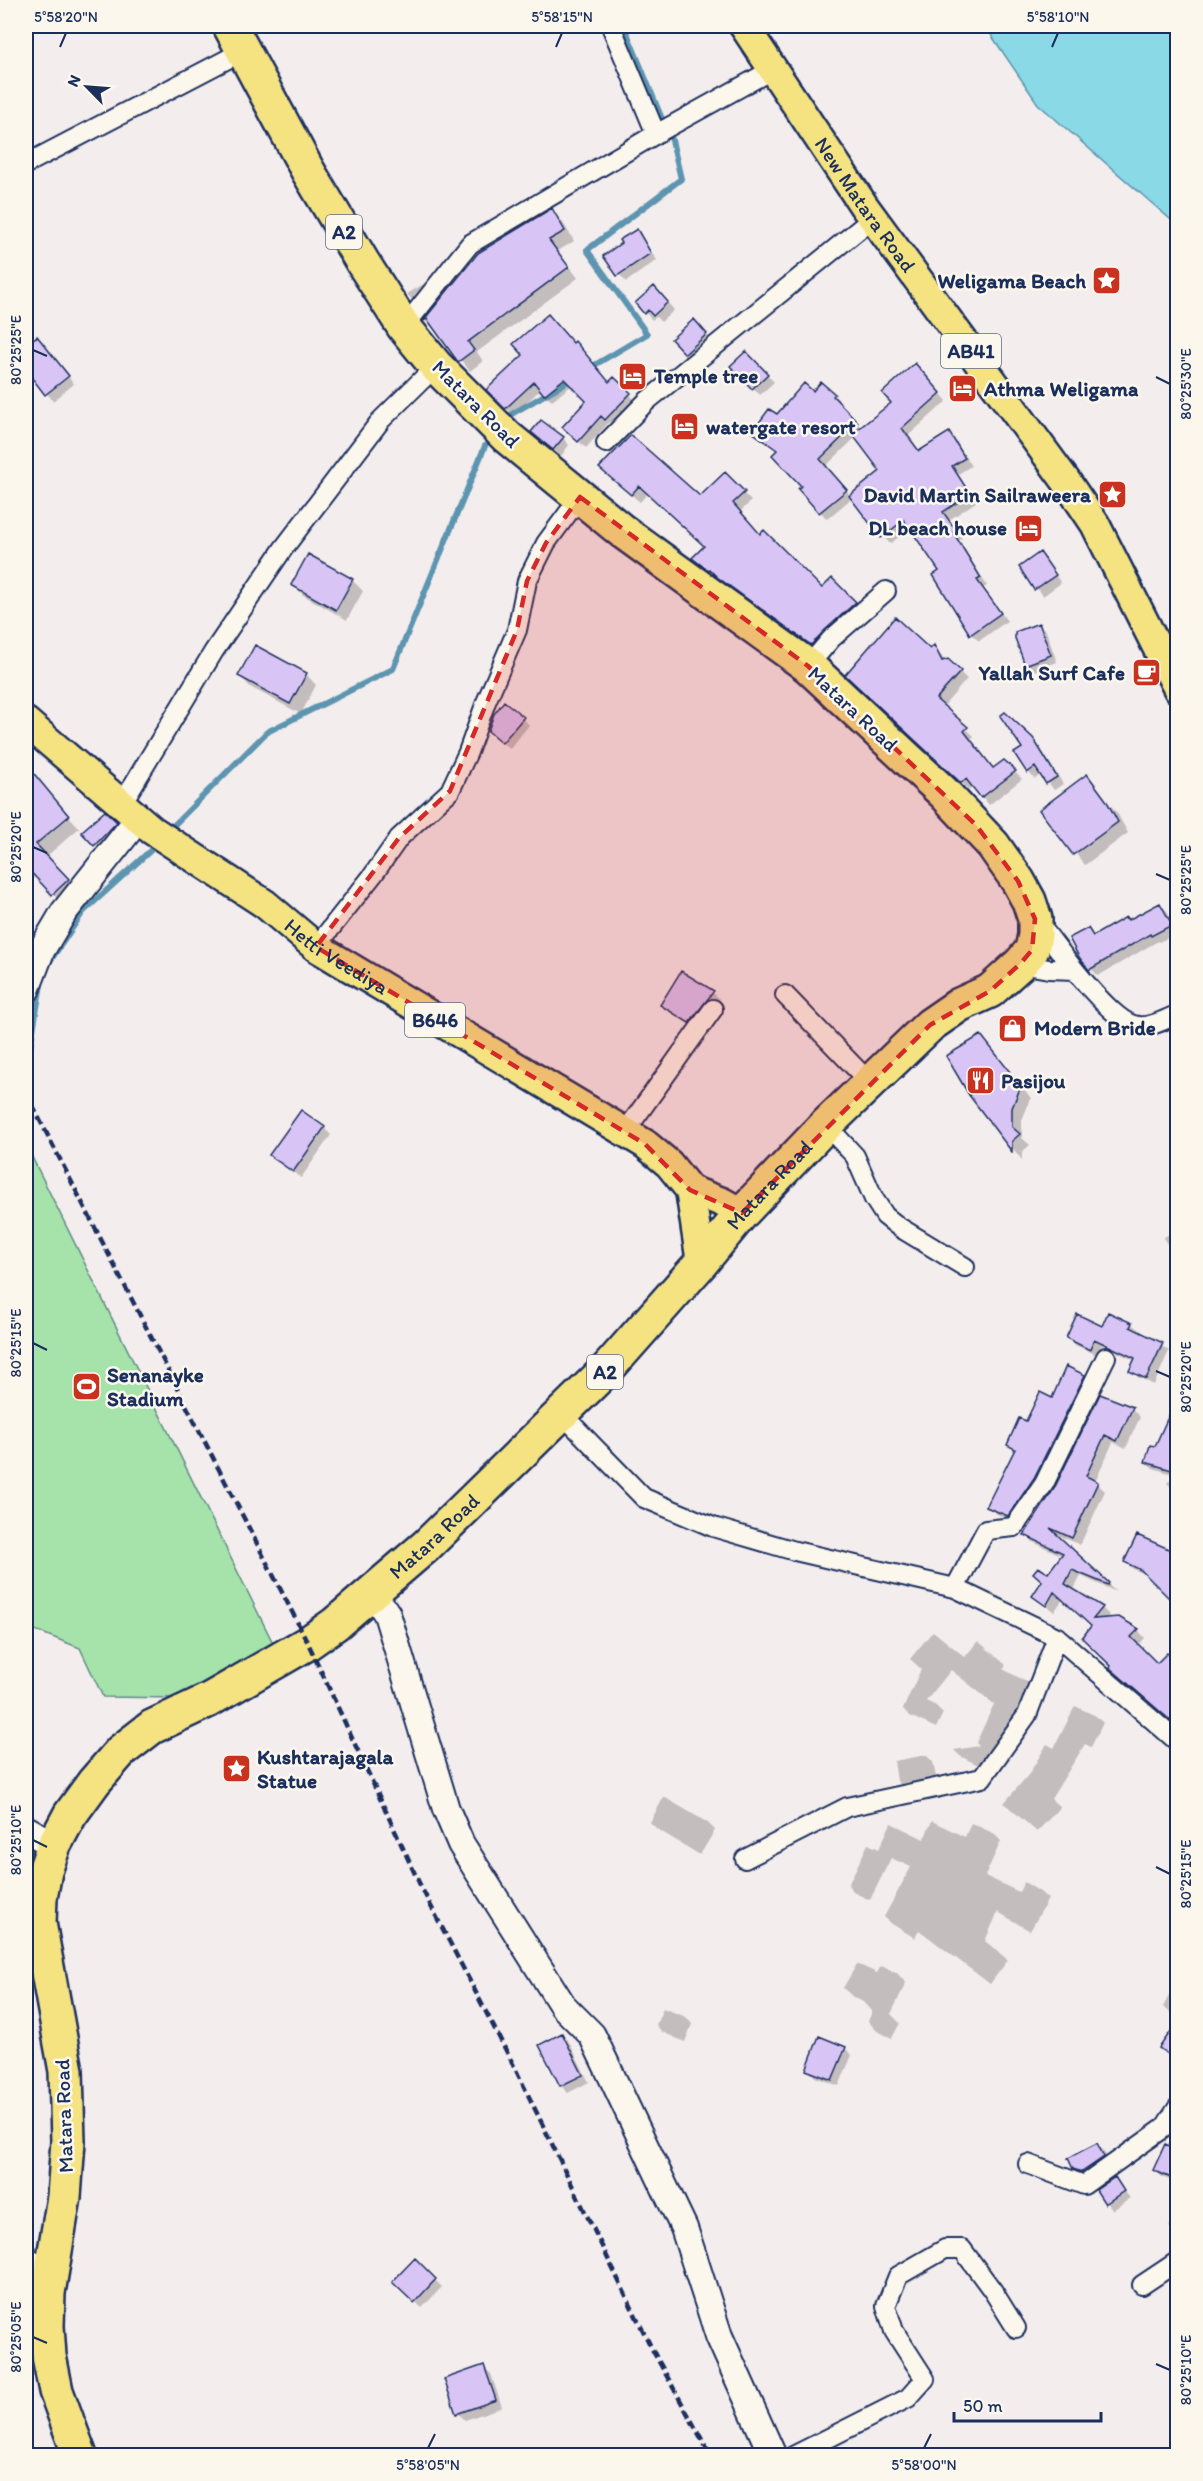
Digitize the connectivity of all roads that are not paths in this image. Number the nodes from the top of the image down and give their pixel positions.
1 (611, 26) edge
2 (744, 26) edge
3 (237, 38) edge
4 (775, 68) junction
5 (656, 134) junction
6 (26, 164) edge
7 (873, 218) junction
8 (404, 327) junction
9 (436, 366) junction
10 (606, 443) dead end
11 (580, 497) junction
12 (886, 591) dead end
13 (808, 666) junction
14 (1178, 688) edge
15 (26, 722) edge
16 (137, 818) junction
17 (1035, 919) junction
18 (316, 947) junction
19 (1020, 964) junction
20 (1075, 970) junction
21 (26, 990) edge
22 (785, 995) dead end
23 (713, 1009) dead end
24 (1178, 1014) edge
25 (870, 1082) junction
26 (826, 1125) junction
27 (625, 1132) junction
28 (690, 1190) junction
29 (742, 1213) junction
30 (701, 1263) junction
31 (965, 1267) dead end
32 (1106, 1357) dead end
33 (562, 1414) junction
34 (955, 1588) junction
35 (372, 1593) junction
36 (1057, 1637) junction
37 (1178, 1742) edge
38 (26, 1829) edge
39 (54, 1845) junction
40 (746, 1859) dead end
41 (34, 1948) edge
42 (1178, 2107) edge
43 (1028, 2164) dead end
44 (1178, 2261) edge
45 (39, 2262) edge
46 (1142, 2285) dead end
47 (1017, 2328) dead end
48 (80, 2456) edge
49 (773, 2456) edge
50 (793, 2456) edge

1 - 5 street
2 - 4 main road, New Matara Road / AB41
3 - 6 street
3 - 8 highway, Matara Road / A2
4 - 5 street
4 - 7 main road, New Matara Road / AB41
5 - 8 street
7 - 10 street
7 - 14 main road, New Matara Road / AB41
8 - 9 highway, Matara Road / A2
9 - 11 highway, Matara Road / A2
9 - 16 street
11 - 13 highway, Matara Road / A2
11 - 18 street
12 - 13 street
13 - 17 highway, Matara Road / A2
15 - 16 main road, Hetti Veediya / B646
16 - 18 main road, Hetti Veediya / B646
16 - 21 street
17 - 19 highway, Matara Road / A2
17 - 20 street
18 - 27 main road, Hetti Veediya / B646
19 - 20 street
19 - 25 highway, Matara Road / A2
20 - 24 street
22 - 25 street
23 - 27 street
25 - 26 highway, Matara Road / A2
26 - 29 highway, Matara Road / A2
26 - 31 street
27 - 28 main road, Hetti Veediya / B646
28 - 29 main road
28 - 30 main road
29 - 30 highway, Matara Road / A2
30 - 33 highway, Matara Road / A2
32 - 34 street
33 - 34 street
33 - 35 highway, Matara Road / A2
34 - 36 street
35 - 39 highway, Matara Road / A2
35 - 49 street
36 - 37 street
36 - 40 street
38 - 39 street
39 - 41 highway, Matara Road / A2
41 - 45 highway, Matara Road / A2
42 - 43 street
44 - 46 street
45 - 48 highway, Matara Road / A2
47 - 50 street

